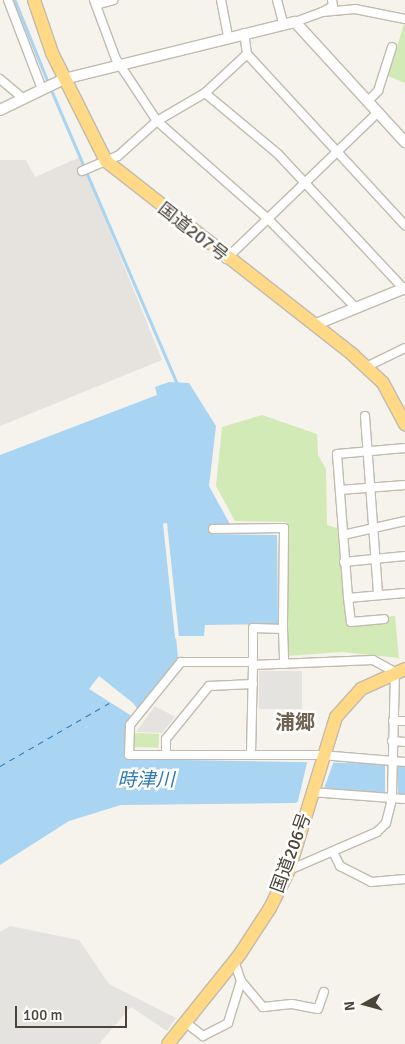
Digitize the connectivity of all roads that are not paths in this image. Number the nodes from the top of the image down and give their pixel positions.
1 (8, 0) edge
2 (34, 0) edge
3 (113, 0) edge
4 (221, 0) edge
5 (277, 0) edge
6 (332, 0) edge
7 (95, 2) edge
8 (322, 12) junction
9 (405, 19) edge
10 (295, 22) junction
11 (283, 23) junction
12 (244, 32) junction
13 (228, 37) junction
14 (392, 47) dead end
15 (247, 54) junction
16 (120, 64) junction
17 (0, 79) edge
18 (60, 81) junction
19 (42, 89) junction
20 (206, 93) junction
21 (23, 98) junction
22 (367, 102) junction
23 (0, 110) edge
24 (377, 112) junction
25 (157, 121) junction
26 (405, 142) edge
27 (337, 149) junction
28 (101, 163) junction
29 (82, 171) dead end
30 (303, 181) junction
31 (267, 218) junction
32 (405, 225) edge
33 (226, 259) junction
34 (405, 289) edge
35 (356, 308) junction
36 (314, 325) junction
37 (405, 348) edge
38 (366, 367) junction
39 (365, 416) dead end
40 (405, 424) edge
41 (405, 448) edge
42 (368, 450) junction
43 (405, 485) edge
44 (371, 488) junction
45 (340, 490) junction
46 (405, 521) edge
47 (374, 528) junction
48 (212, 529) dead end
49 (343, 535) junction
50 (405, 556) edge
51 (376, 559) junction
52 (344, 562) junction
53 (405, 593) edge
54 (378, 595) junction
55 (348, 598) junction
56 (384, 619) dead end
57 (283, 628) junction
58 (253, 663) junction
59 (284, 664) junction
60 (400, 670) edge
61 (253, 684) junction
62 (393, 721) junction
63 (405, 721) edge
64 (392, 742) junction
65 (405, 742) edge
66 (252, 754) junction
67 (166, 755) junction
68 (321, 755) junction
69 (392, 761) junction
70 (405, 762) edge
71 (312, 792) junction
72 (392, 799) junction
73 (405, 799) edge
74 (333, 852) junction
75 (289, 870) junction
76 (405, 879) edge
77 (234, 961) junction
78 (241, 981) junction
79 (324, 992) dead end
80 (185, 1022) junction
81 (168, 1044) edge

1 - 19 street
2 - 18 highway, 国道207号
3 - 7 street
4 - 13 street
5 - 11 street
6 - 8 street
7 - 16 street
8 - 9 street
8 - 10 street
10 - 11 street
10 - 22 street
11 - 12 street
12 - 13 street
12 - 15 street
13 - 16 street
14 - 22 street
15 - 20 street
15 - 27 street
16 - 18 street
16 - 25 street
17 - 21 street
18 - 19 street
18 - 28 highway, 国道207号
19 - 21 street
20 - 25 street
20 - 30 street
21 - 23 street
22 - 24 street
24 - 26 street
24 - 27 street
25 - 28 street
25 - 31 street
27 - 30 street
27 - 32 street
28 - 29 street
28 - 33 highway, 国道207号
30 - 31 street
30 - 34 street
31 - 33 street
31 - 35 street
33 - 36 highway, 国道207号
34 - 35 street
35 - 36 street
36 - 38 highway, 国道207号
37 - 38 street
38 - 40 highway, 国道207号
39 - 42 street
41 - 42 street
42 - 44 street
42 - 45 street
43 - 44 street
44 - 45 street
44 - 47 street
45 - 49 street
46 - 47 street
47 - 49 street
47 - 51 street
48 - 57 street
49 - 52 street
50 - 51 street
51 - 52 street
51 - 54 street
52 - 55 street
53 - 54 street
54 - 55 street
55 - 56 street
57 - 58 street
57 - 59 street
58 - 59 street
58 - 61 street
58 - 67 street
59 - 60 street
60 - 62 street
60 - 68 highway, 国道206号
61 - 66 street
61 - 67 street
62 - 63 street
62 - 64 street
64 - 65 street
64 - 69 street
66 - 67 street
66 - 68 street
68 - 69 street
68 - 71 highway, 国道206号
69 - 70 street
69 - 72 street
71 - 72 street
71 - 75 highway, 国道206号
72 - 73 street
72 - 74 street
74 - 75 street
74 - 76 street
75 - 77 highway, 国道206号
77 - 78 street
77 - 80 highway, 国道206号
78 - 79 street
78 - 80 street
80 - 81 highway, 国道206号

